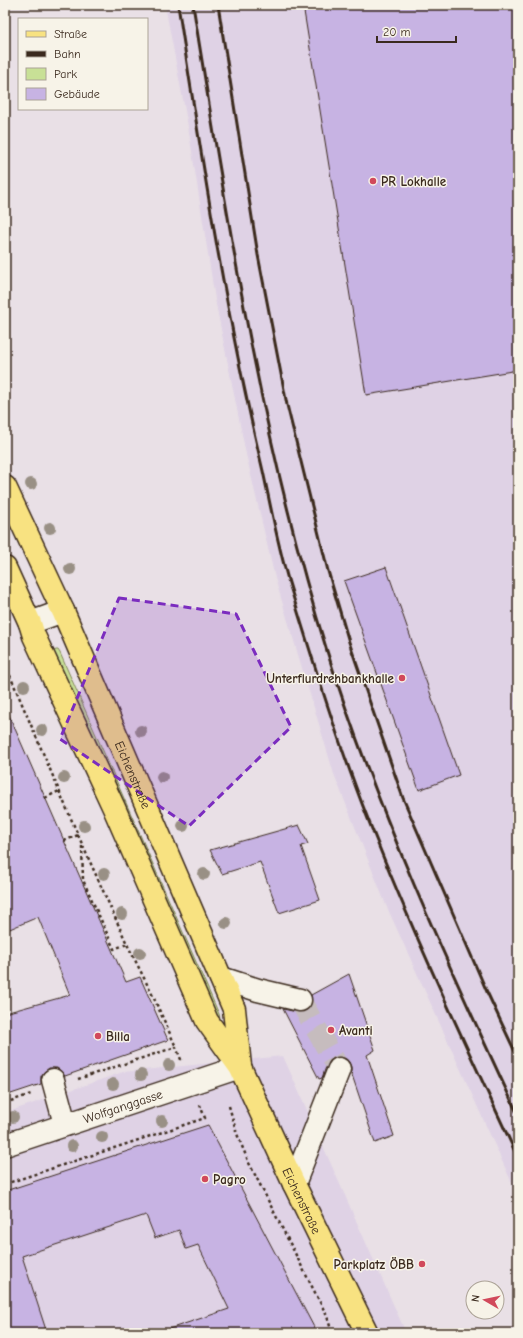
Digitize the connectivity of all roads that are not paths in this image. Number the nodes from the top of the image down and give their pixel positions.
1 (5, 487) edge
2 (5, 568) edge
3 (63, 611) junction
4 (30, 623) junction
5 (221, 978) junction
6 (300, 1000) dead end
7 (240, 1067) junction
8 (338, 1069) dead end
9 (53, 1080) dead end
10 (65, 1124) junction
11 (5, 1145) edge
12 (294, 1184) junction
13 (367, 1333) edge

1 - 3 main road, Eichenstraße
2 - 4 main road, Eichenstraße
3 - 4 street
3 - 5 main road, Eichenstraße
4 - 7 main road, Eichenstraße
5 - 6 street
5 - 7 main road, Eichenstraße
7 - 10 street, Wolfganggasse
7 - 12 main road, Eichenstraße
8 - 12 street
9 - 10 street
10 - 11 street, Wolfganggasse
12 - 13 main road, Eichenstraße

